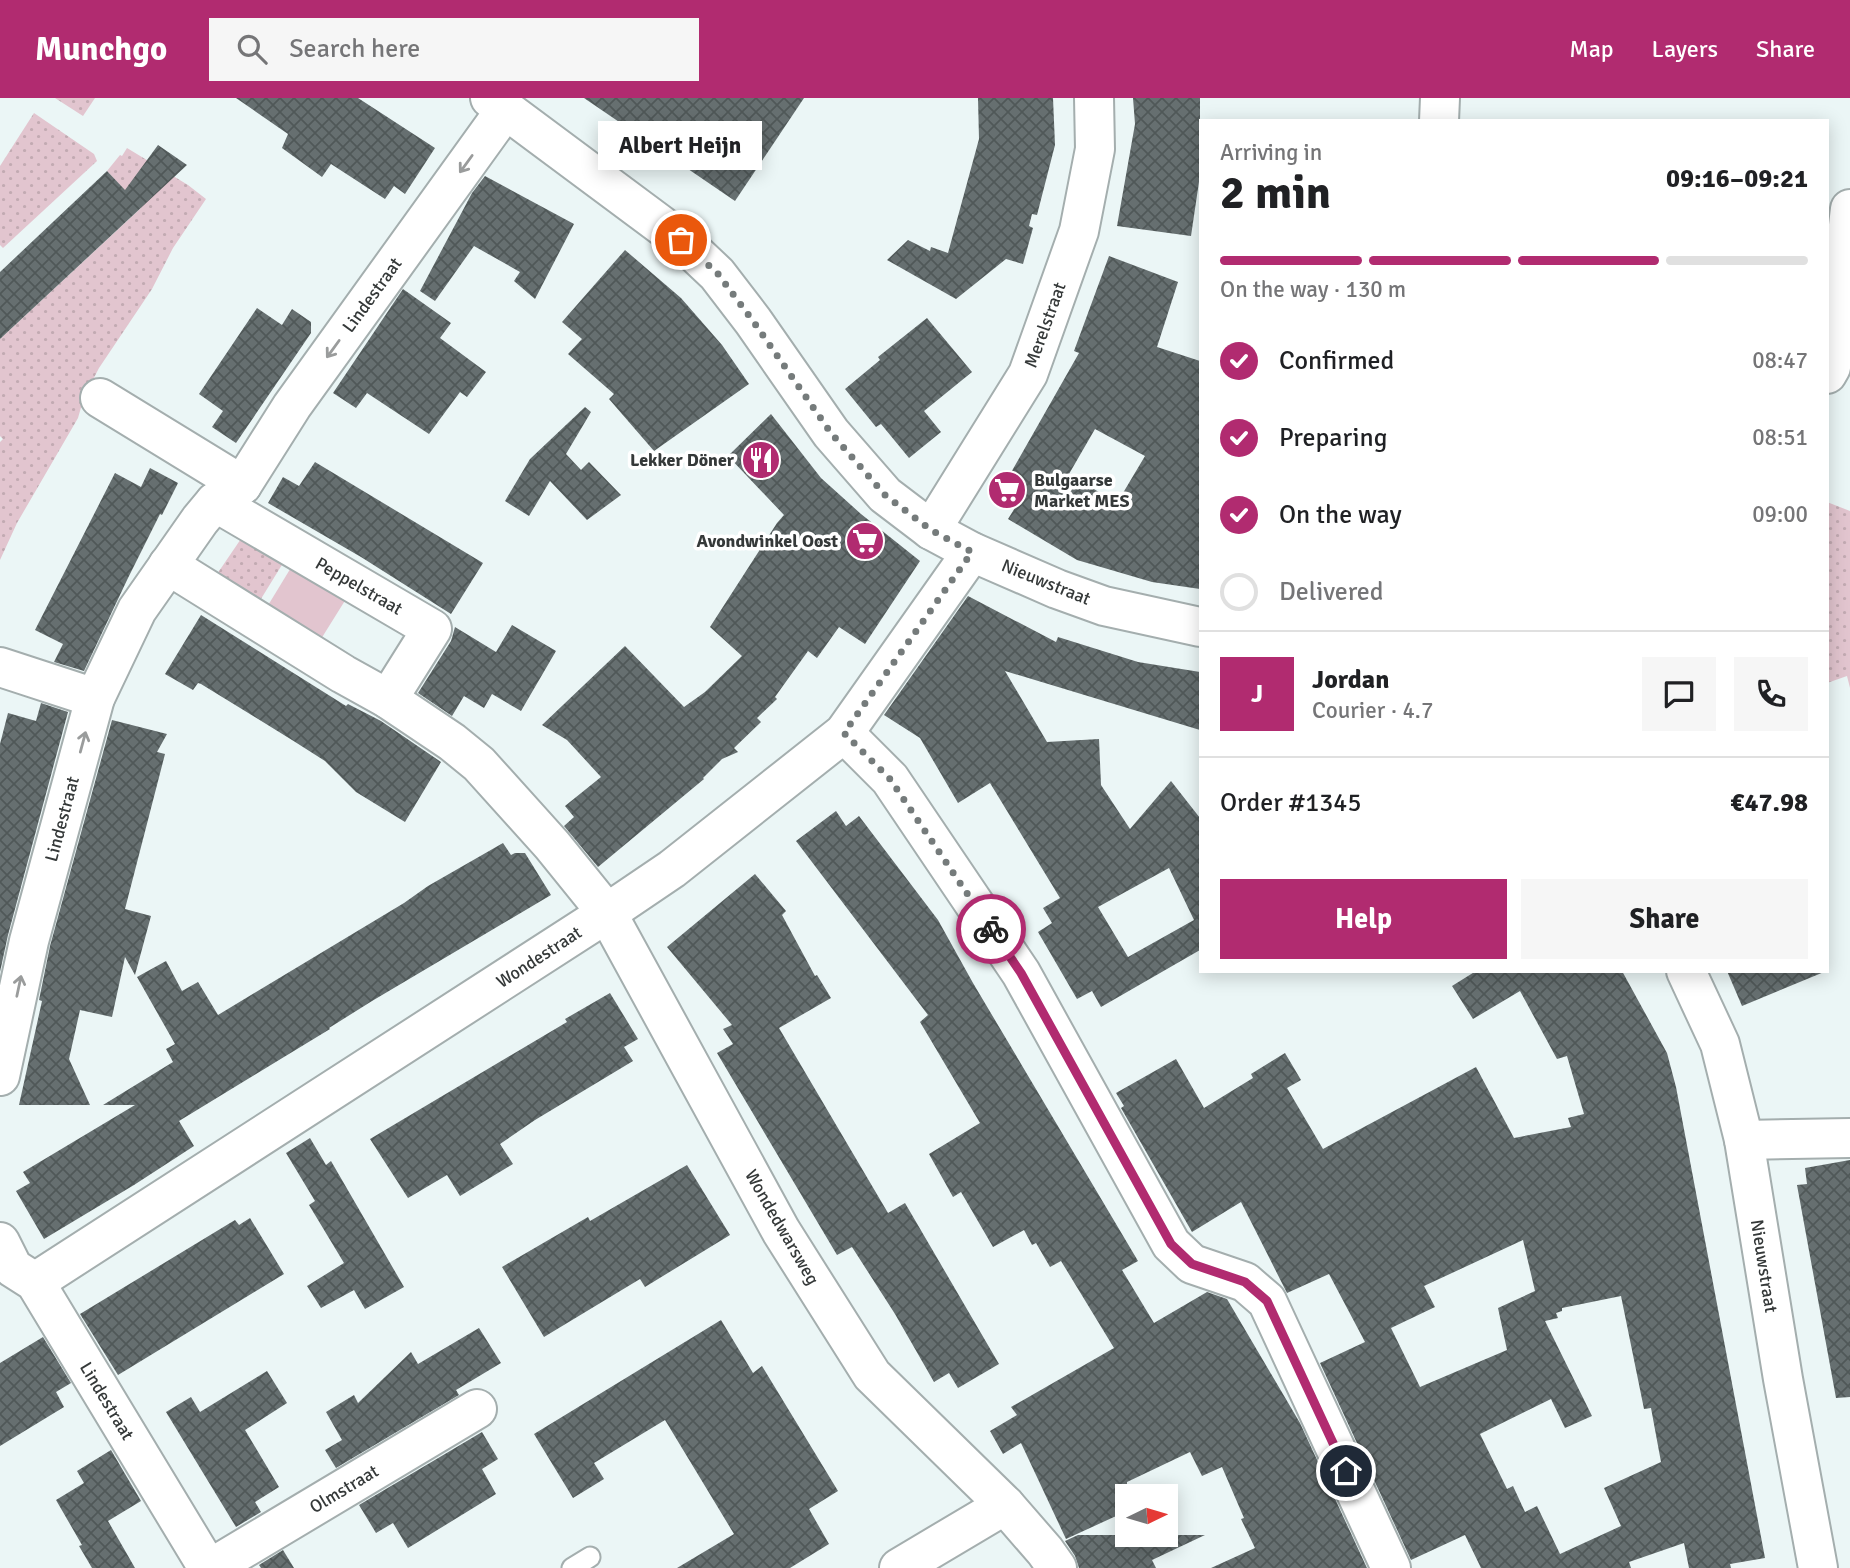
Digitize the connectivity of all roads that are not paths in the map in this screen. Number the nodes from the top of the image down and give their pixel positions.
1 (1094, 98) edge
2 (1440, 98) edge
3 (498, 103) edge
4 (1439, 119) edge
5 (1850, 209) edge
6 (1829, 369) edge
7 (100, 398) dead end
8 (229, 494) junction
9 (931, 530) junction
10 (972, 552) junction
11 (169, 565) junction
12 (1199, 627) edge
13 (0, 667) edge
14 (95, 698) junction
15 (388, 699) junction
16 (844, 733) junction
17 (607, 913) junction
18 (15, 937) edge
19 (1687, 973) edge
20 (0, 1076) edge
21 (1850, 1138) edge
22 (1744, 1140) junction
23 (12, 1267) edge
24 (477, 1409) dead end
25 (1005, 1505) junction
26 (590, 1557) dead end
27 (210, 1568) edge
28 (572, 1568) edge
29 (899, 1568) edge
30 (1057, 1568) edge
31 (1391, 1568) edge
32 (1818, 1568) edge

1 - 9 street, Merelstraat
2 - 4 street
3 -> 8 street, Lindestraat
3 - 9 street, Nieuwstraat
5 - 6 street
7 - 8 street
8 - 11 street, Lindestraat
8 - 15 street, Peppelstraat
9 - 10 street, Nieuwstraat
10 - 12 street, Nieuwstraat
10 - 16 street, Wondestraat
11 - 14 street, Lindestraat
11 - 15 street
13 - 14 street
18 -> 14 street, Lindestraat
15 - 17 street
16 - 17 street, Wondestraat
16 - 31 street
17 - 23 street, Wondestraat
17 - 25 street, Wondedwarsweg
20 -> 18 street, Lindestraat
19 - 22 street, Nieuwstraat
21 - 22 street
22 - 32 street, Nieuwstraat
23 - 27 street, Lindestraat
24 - 27 street, Olmstraat
25 - 29 street
25 - 30 street, Wondedwarsweg
26 - 28 lane

